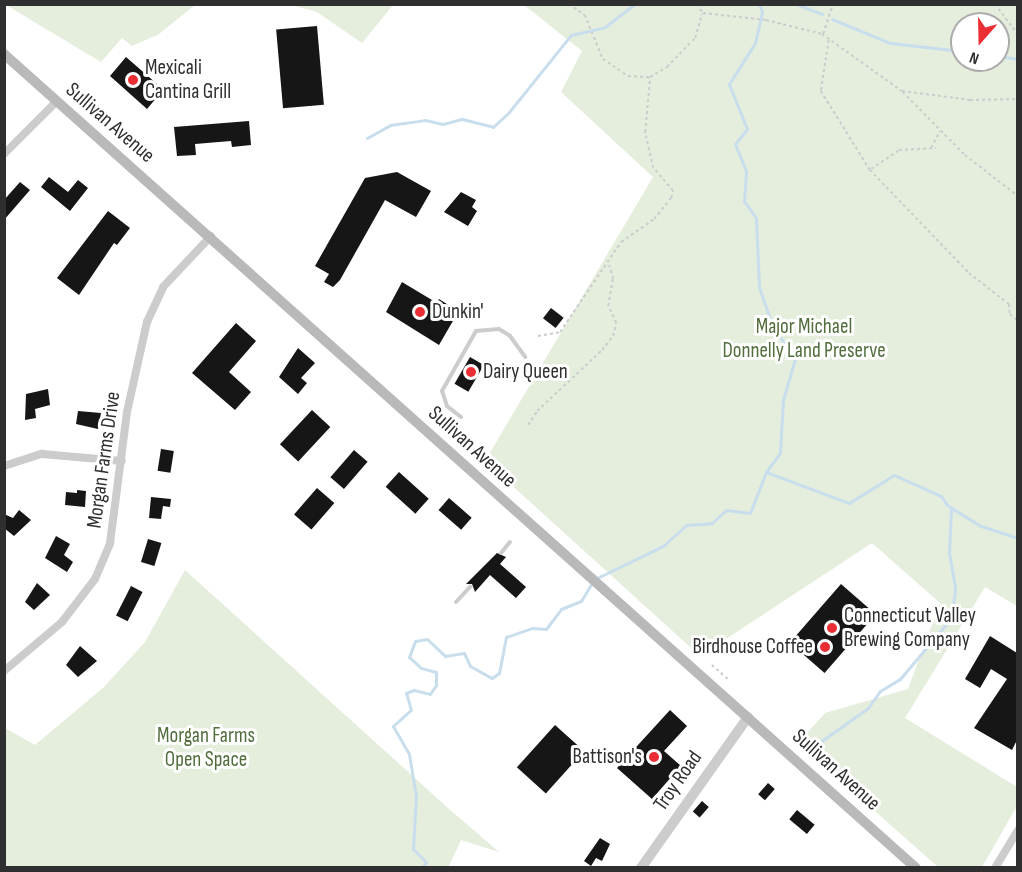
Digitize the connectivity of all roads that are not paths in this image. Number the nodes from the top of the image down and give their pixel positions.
1 (4, 54) edge
2 (56, 102) junction
3 (4, 154) edge
4 (211, 236) junction
5 (525, 357) dead end
6 (461, 417) dead end
7 (122, 461) junction
8 (4, 466) edge
9 (510, 542) dead end
10 (501, 553) dead end
11 (470, 587) dead end
12 (456, 602) dead end
13 (4, 671) edge
14 (748, 717) junction
15 (1017, 830) edge
16 (641, 867) edge
17 (916, 867) edge
18 (996, 867) edge

1 - 2 main road, Sullivan Avenue
2 - 3 street
2 - 4 main road, Sullivan Avenue
4 - 7 street, Morgan Farms Drive
4 - 14 main road, Sullivan Avenue
5 - 6 lane
7 - 8 street
7 - 13 street, Morgan Farms Drive
9 - 10 lane
11 - 12 lane
14 - 16 street, Troy Road
14 - 17 main road, Sullivan Avenue
15 - 18 street

